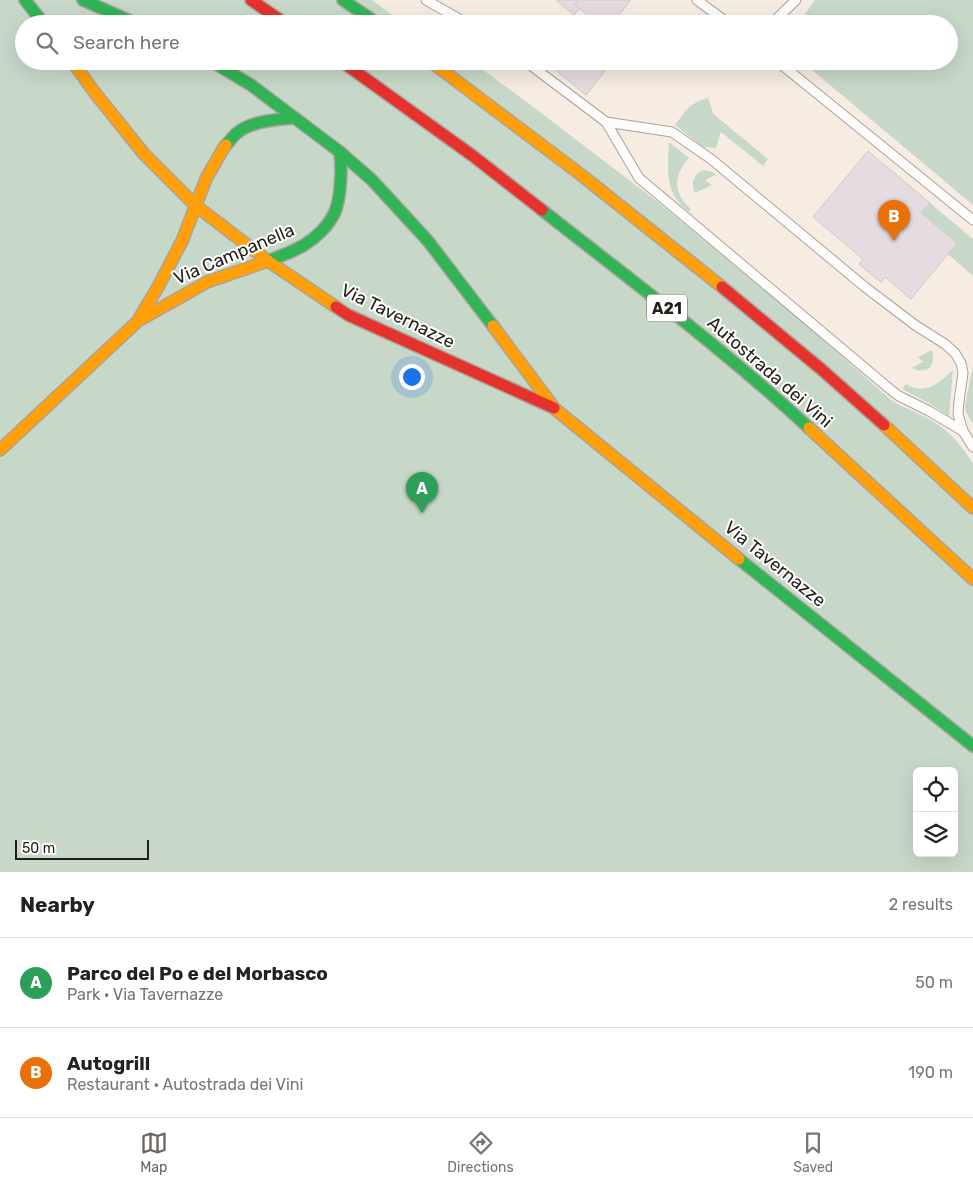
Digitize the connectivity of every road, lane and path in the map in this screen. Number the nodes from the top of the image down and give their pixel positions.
1 (25, 0) edge
2 (83, 0) edge
3 (251, 0) edge
4 (343, 0) edge
5 (426, 0) edge
6 (697, 0) edge
7 (796, 0) edge
8 (37, 15) edge
9 (116, 15) edge
10 (273, 15) edge
11 (365, 15) edge
12 (452, 15) edge
13 (717, 15) edge
14 (780, 15) edge
15 (78, 70) edge
16 (226, 70) edge
17 (354, 70) edge
18 (442, 70) edge
19 (537, 70) edge
20 (788, 70) edge
21 (296, 118) junction
22 (606, 122) junction
23 (340, 152) junction
24 (195, 205) junction
25 (973, 220) edge
26 (268, 261) junction
27 (138, 321) junction
28 (555, 409) junction
29 (963, 431) junction
30 (973, 447) edge
31 (0, 450) edge
32 (973, 508) edge
33 (973, 579) edge
34 (973, 746) edge

1 - 8 main road
2 - 9 main road
3 - 10 main road
4 - 11 main road
5 - 12 lane
6 - 13 lane
7 - 14 lane
15 - 24 main road, Via Tavernazze
16 - 21 main road, Via Tavernazze
17 - 33 main road, Autostrada dei Vini / A21
18 - 32 main road, Autostrada dei Vini
19 - 22 lane
20 - 25 lane
21 - 23 main road, Via Tavernazze
21 - 24 main road, Via Campanella
22 - 29 lane
22 - 29 lane
23 - 26 main road, Via Campanella
23 - 28 main road, Via Tavernazze
24 - 26 main road, Via Tavernazze
24 - 27 main road, Via Campanella
26 - 27 main road, Via Campanella
26 - 28 main road, Via Tavernazze
27 - 31 main road, Via Campanella
28 - 34 main road, Via Tavernazze
29 - 30 lane

